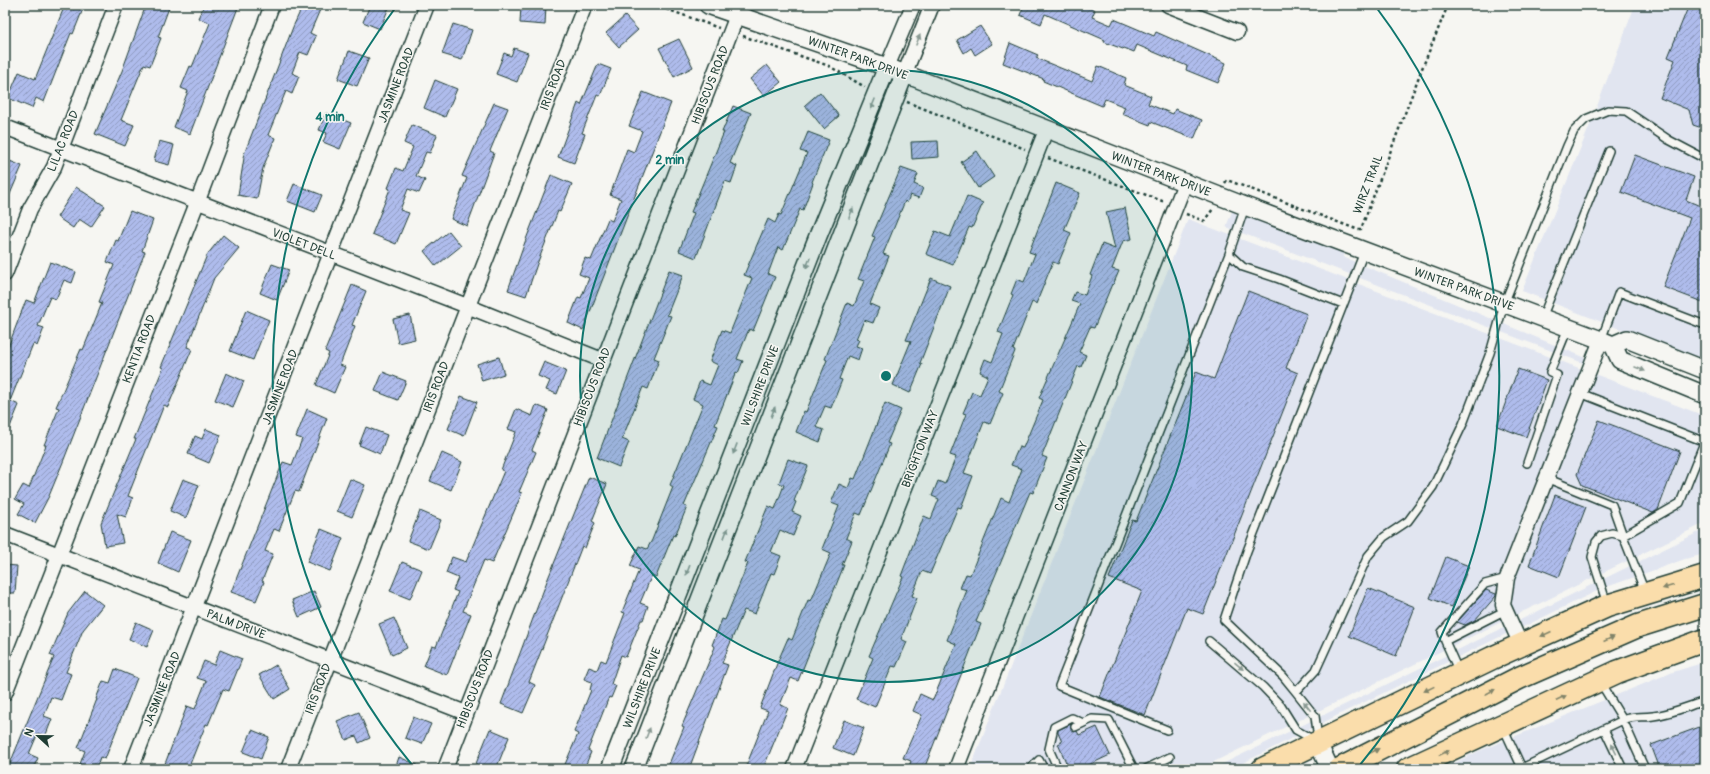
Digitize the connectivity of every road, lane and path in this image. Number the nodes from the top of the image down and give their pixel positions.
1 (116, 5) edge
2 (272, 5) edge
3 (427, 5) edge
4 (584, 5) edge
5 (655, 5) edge
6 (708, 5) edge
7 (913, 5) edge
8 (932, 5) edge
9 (1168, 5) edge
10 (1448, 5) edge
11 (739, 10) edge
12 (721, 29) dead end
13 (1237, 32) dead end
14 (738, 34) dead end
15 (888, 68) junction
16 (904, 75) junction
17 (868, 89) dead end
18 (903, 100) dead end
19 (5, 127) edge
20 (1046, 130) junction
21 (61, 149) junction
22 (1028, 150) dead end
23 (1609, 152) dead end
24 (1042, 155) dead end
25 (1705, 159) edge
26 (1185, 183) junction
27 (1222, 186) dead end
28 (197, 203) junction
29 (1168, 203) dead end
30 (1245, 206) junction
31 (818, 236) junction
32 (839, 242) junction
33 (1364, 252) junction
34 (1229, 254) junction
35 (331, 255) junction
36 (5, 274) edge
37 (1343, 304) junction
38 (1504, 304) junction
39 (468, 306) junction
40 (1542, 318) junction
41 (1705, 325) edge
42 (1568, 328) junction
43 (1607, 342) junction
44 (602, 360) junction
45 (1705, 370) edge
46 (1580, 393) junction
47 (1705, 395) edge
48 (1705, 441) edge
49 (1527, 463) dead end
50 (1546, 478) junction
51 (718, 493) junction
52 (739, 500) junction
53 (5, 534) edge
54 (1623, 536) junction
55 (58, 555) junction
56 (1704, 576) edge
57 (1507, 578) junction
58 (1646, 594) junction
59 (1705, 605) edge
60 (1607, 606) junction
61 (194, 608) junction
62 (1506, 610) junction
63 (1705, 640) edge
64 (1209, 641) dead end
65 (1445, 641) junction
66 (1521, 645) junction
67 (330, 660) junction
68 (1460, 674) junction
69 (1599, 680) junction
70 (1296, 692) junction
71 (5, 693) edge
72 (1705, 701) edge
73 (1112, 708) junction
74 (466, 713) junction
75 (1109, 720) junction
76 (1623, 720) junction
77 (1083, 723) junction
78 (1502, 725) junction
79 (1075, 727) dead end
80 (1604, 729) junction
81 (1167, 730) dead end
82 (1059, 736) dead end
83 (1051, 739) junction
84 (1318, 743) junction
85 (1170, 757) dead end
86 (1522, 768) edge
87 (131, 769) edge
88 (288, 769) edge
89 (445, 769) edge
90 (610, 769) edge
91 (634, 769) edge
92 (794, 769) edge
93 (956, 769) edge
94 (1030, 769) edge
95 (1044, 769) edge
96 (1058, 769) edge
97 (1134, 769) edge
98 (1146, 769) edge
99 (1263, 769) edge
100 (1330, 769) edge
101 (1340, 769) edge
102 (1408, 769) edge
103 (1623, 769) edge
104 (1645, 769) edge

1 - 21 street, LILAC ROAD
2 - 28 street, KENTIA ROAD
3 - 35 street, JASMINE ROAD
4 - 39 street, IRIS ROAD
5 - 12 path
6 - 11 street, WINTER PARK DRIVE
7 - 15 street, WILSHIRE DRIVE
16 -> 8 street, WILSHIRE DRIVE
9 - 13 street
10 - 27 path, WIRZ TRAIL
11 - 15 street, WINTER PARK DRIVE
11 - 44 street, HIBISCUS ROAD
14 - 17 path
15 - 16 street, WINTER PARK DRIVE
15 -> 31 street, WILSHIRE DRIVE
16 - 20 street, WINTER PARK DRIVE
32 -> 16 street, WILSHIRE DRIVE
18 - 22 path
19 - 21 street, VIOLET DELL
20 - 26 street, WINTER PARK DRIVE
20 - 92 street, BRIGHTON WAY
21 - 28 street, VIOLET DELL
21 - 36 street, LILAC ROAD
23 - 40 lane
24 - 29 path
25 - 38 lane
26 - 30 street, WINTER PARK DRIVE
26 - 93 street, CANNON WAY
28 - 35 street, VIOLET DELL
28 - 55 street, KENTIA ROAD
30 - 33 street, WINTER PARK DRIVE
30 - 34 lane
31 - 32 street
31 -> 51 street, WILSHIRE DRIVE
52 -> 32 street, WILSHIRE DRIVE
33 - 37 lane
33 - 38 street, WINTER PARK DRIVE
34 - 37 lane
34 - 73 lane
35 - 39 street, VIOLET DELL
35 - 61 street, JASMINE ROAD
37 - 70 lane
38 - 40 street, WINTER PARK DRIVE
38 - 70 lane
39 - 44 street, VIOLET DELL
39 - 67 street, IRIS ROAD
40 - 42 street, WINTER PARK DRIVE
41 - 43 lane
42 - 43 street, WINTER PARK DRIVE
42 - 49 lane
43 - 45 street
43 - 46 street
43 -> 47 street
44 - 74 street, HIBISCUS ROAD
46 - 48 lane
46 - 50 street
48 - 54 lane
50 - 54 lane
50 - 57 street
51 - 52 street
51 -> 90 street, WILSHIRE DRIVE
91 -> 52 street, WILSHIRE DRIVE
53 - 55 street, PALM DRIVE
54 - 58 lane
54 - 60 lane
55 - 61 street, PALM DRIVE
55 - 71 street, KENTIA ROAD
56 -> 58 main road
57 - 62 street
57 - 65 lane
58 - 60 main road
101 -> 59 main road
60 -> 66 main road
61 - 67 street, PALM DRIVE
61 - 87 street, JASMINE ROAD
62 - 65 lane
62 - 66 street
63 - 69 main road
64 -> 84 lane
65 - 68 lane
66 - 68 main road
67 - 74 street, PALM DRIVE
67 - 88 street, IRIS ROAD
68 -> 84 main road
69 - 76 lane
78 -> 69 main road
84 -> 70 lane
72 - 76 lane
73 - 75 lane
73 - 81 lane
74 - 89 street, HIBISCUS ROAD
75 - 77 lane
75 - 97 lane
76 - 80 lane
76 - 104 lane
77 - 79 lane
77 - 83 lane
78 - 86 lane
102 -> 78 main road
80 - 86 lane
103 -> 80 lane
82 - 83 lane
83 - 96 lane
84 - 99 main road
84 - 100 street
85 - 98 lane
94 - 95 lane

